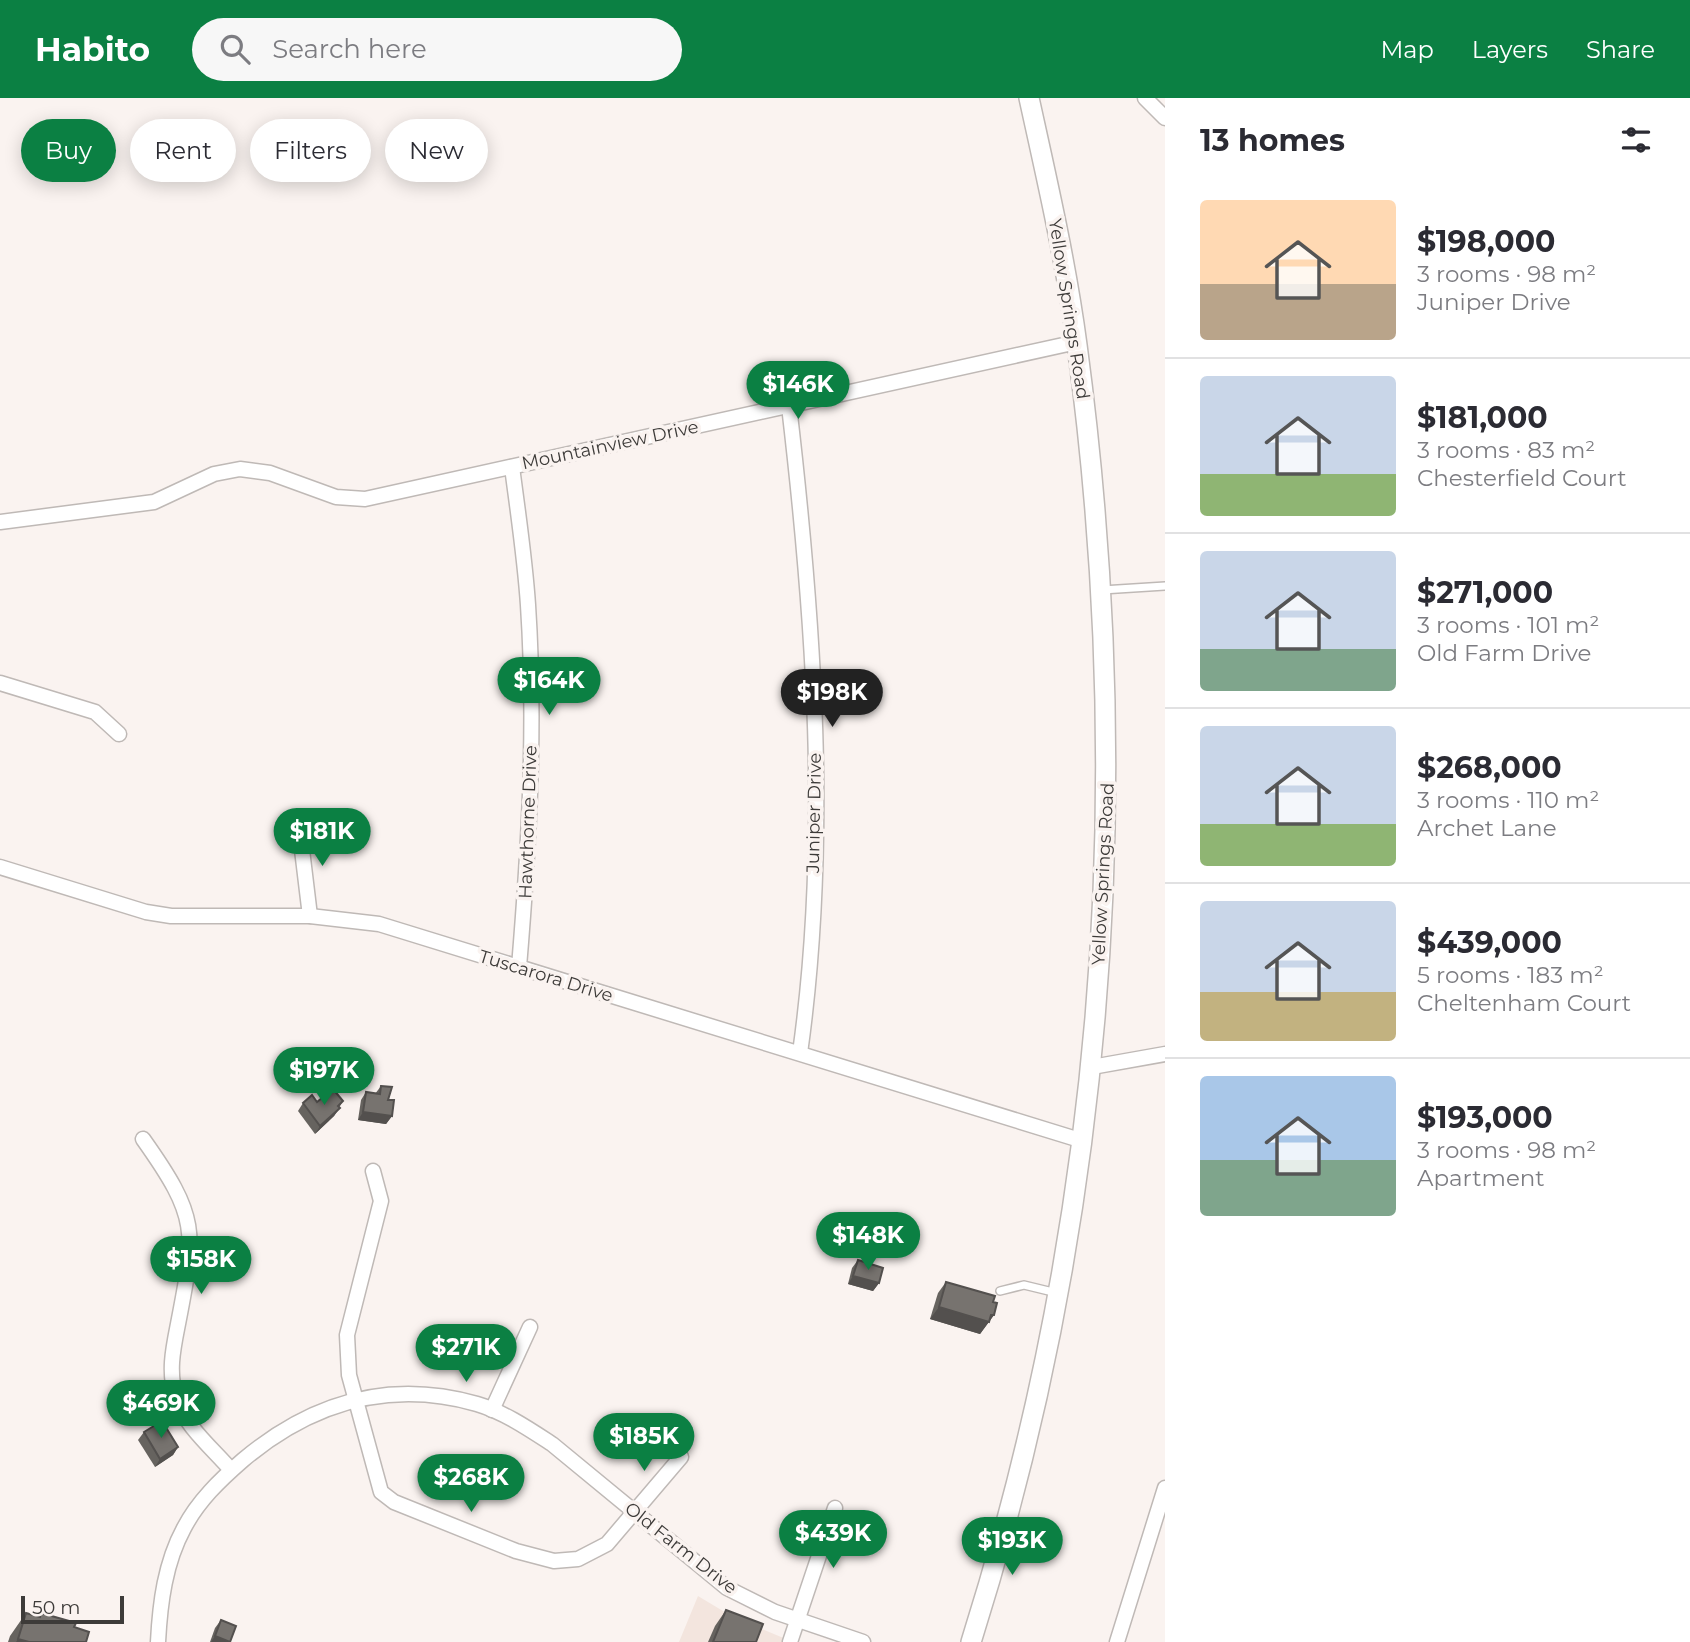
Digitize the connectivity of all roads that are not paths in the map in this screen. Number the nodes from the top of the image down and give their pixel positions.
1 (1029, 98) edge
2 (1145, 98) edge
3 (1165, 118) edge
4 (1077, 342) junction
5 (789, 406) junction
6 (512, 467) junction
7 (0, 522) edge
8 (1165, 586) edge
9 (1101, 590) junction
10 (0, 683) edge
11 (119, 734) dead end
12 (299, 825) dead end
13 (0, 867) edge
14 (310, 916) junction
15 (519, 967) junction
16 (800, 1053) junction
17 (1165, 1054) edge
18 (1092, 1067) junction
19 (143, 1139) dead end
20 (1083, 1141) junction
21 (373, 1171) dead end
22 (1000, 1291) dead end
23 (1058, 1293) junction
24 (530, 1327) dead end
25 (356, 1399) junction
26 (492, 1410) junction
27 (681, 1457) dead end
28 (231, 1470) junction
29 (1165, 1488) edge
30 (835, 1508) dead end
31 (635, 1512) junction
32 (797, 1621) junction
33 (158, 1642) edge
34 (790, 1642) edge
35 (863, 1642) edge
36 (971, 1642) edge
37 (1116, 1642) edge

1 - 4 main road, Yellow Springs Road
2 - 3 street
4 - 5 street, Mountainview Drive
4 - 9 main road, Yellow Springs Road
5 - 6 street, Mountainview Drive
5 - 16 street, Juniper Drive
6 - 7 street, Mountainview Drive
6 - 15 street, Hawthorne Drive
8 - 9 lane
9 - 18 main road, Yellow Springs Road
10 - 11 street
12 - 14 street
13 - 14 street, Tuscarora Drive
14 - 15 street, Tuscarora Drive
15 - 16 street, Tuscarora Drive
16 - 20 street, Tuscarora Drive
17 - 18 street
18 - 20 main road, Yellow Springs Road
19 - 28 street
20 - 23 main road, Yellow Springs Road
21 - 25 street
22 - 23 lane
23 - 36 main road, Yellow Springs Road
24 - 26 street
25 - 26 street, Old Farm Drive
25 - 28 street, Old Farm Drive
25 - 31 street
26 - 31 street, Old Farm Drive
27 - 31 street
28 - 33 street, Old Farm Drive
29 - 37 street
30 - 32 street
31 - 32 street, Old Farm Drive
32 - 34 street
32 - 35 street, Old Farm Drive

